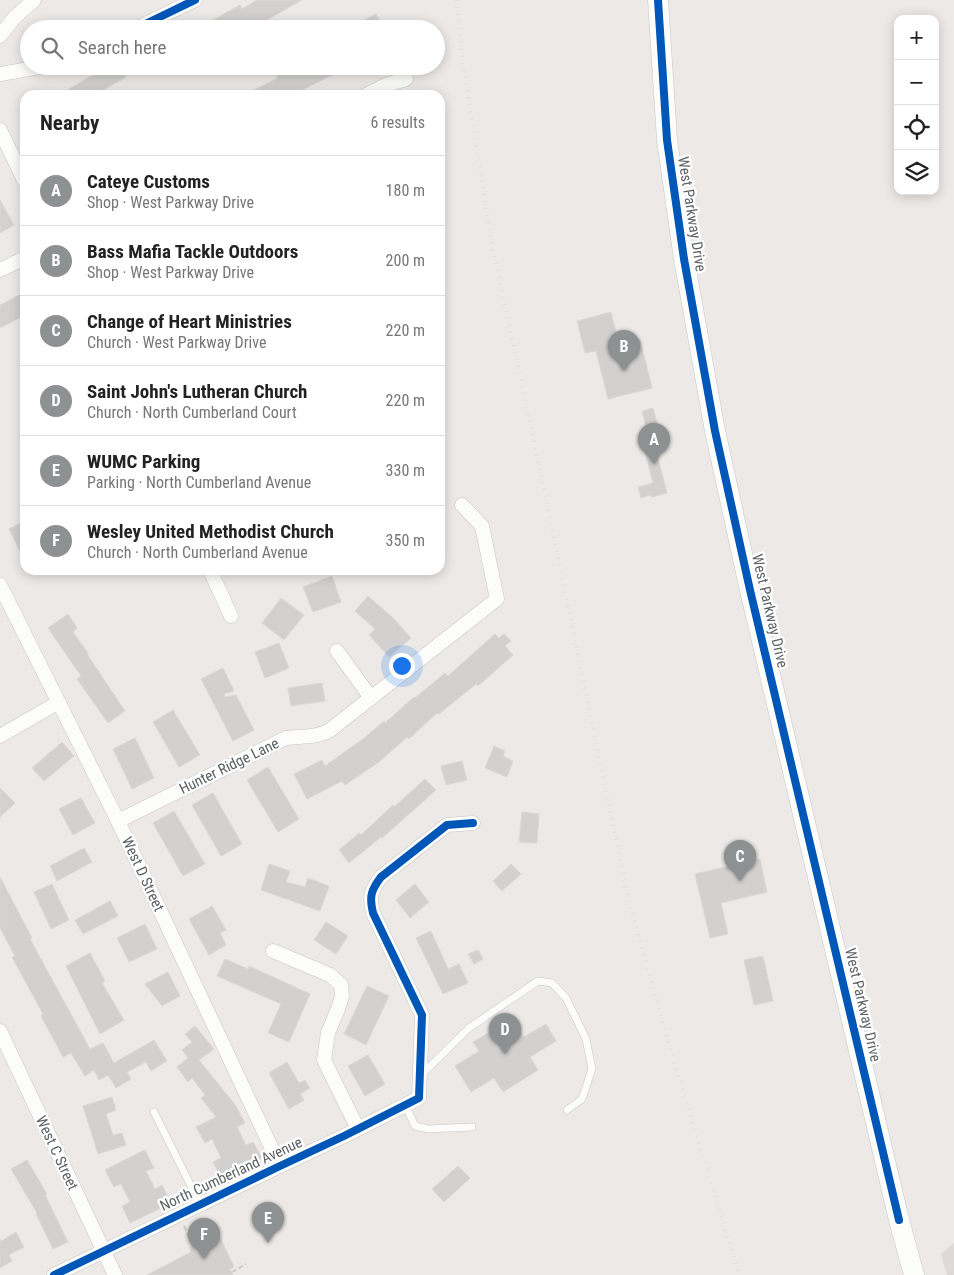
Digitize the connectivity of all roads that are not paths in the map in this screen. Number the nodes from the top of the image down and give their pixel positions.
1 (34, 0) edge
2 (195, 0) edge
3 (658, 0) edge
4 (154, 20) edge
5 (0, 36) edge
6 (20, 71) edge
7 (0, 74) edge
8 (406, 78) dead end
9 (377, 90) edge
10 (0, 130) edge
11 (20, 172) edge
12 (20, 260) edge
13 (0, 270) edge
14 (462, 505) dead end
15 (212, 575) edge
16 (0, 585) edge
17 (231, 616) dead end
18 (337, 651) dead end
19 (371, 698) junction
20 (58, 702) junction
21 (0, 736) edge
22 (118, 821) junction
23 (473, 823) dead end
24 (273, 951) dead end
25 (0, 1031) edge
26 (420, 1076) junction
27 (405, 1105) junction
28 (567, 1110) dead end
29 (154, 1112) dead end
30 (472, 1127) dead end
31 (358, 1129) junction
32 (280, 1166) junction
33 (200, 1204) junction
34 (103, 1251) junction
35 (54, 1275) edge
36 (115, 1275) edge
37 (914, 1275) edge

1 - 5 street
2 - 4 street
3 - 37 main road, West Parkway Drive
6 - 7 street
8 - 9 street
10 - 11 street
12 - 13 street
14 - 19 street, Hunter Ridge Lane
15 - 17 street
16 - 20 street, West D Street
18 - 19 street
19 - 22 street, Hunter Ridge Lane
20 - 21 street
20 - 22 street, West D Street
22 - 32 street, West D Street
23 - 26 street
24 - 31 street
25 - 34 street, West C Street
26 - 27 street, North Cumberland Avenue
26 - 28 lane
27 - 30 lane
27 - 31 street, North Cumberland Avenue
29 - 33 lane
31 - 32 street, North Cumberland Avenue
32 - 33 street, North Cumberland Avenue
33 - 34 street, North Cumberland Avenue
34 - 35 street, North Cumberland Avenue
34 - 36 street, West C Street

